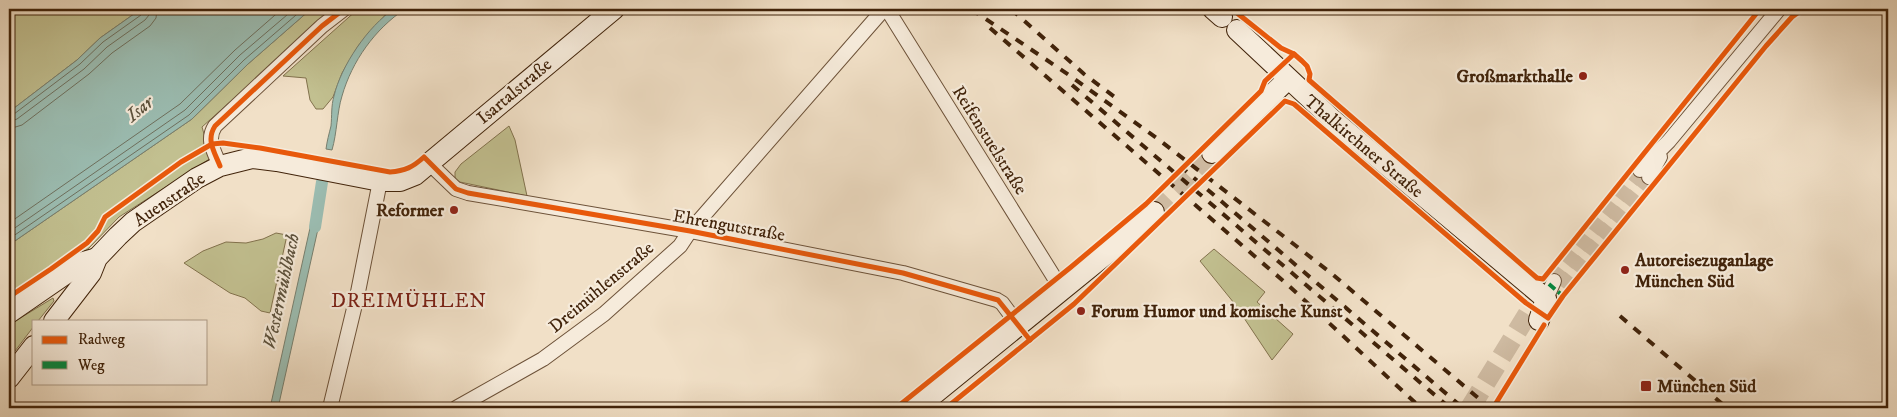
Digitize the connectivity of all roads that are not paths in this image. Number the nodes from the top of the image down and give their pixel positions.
1 (344, 9) edge
2 (614, 9) edge
3 (885, 9) edge
4 (1778, 9) edge
5 (1237, 30) dead end
6 (1288, 79) junction
7 (1212, 153) tunnel mouth
8 (220, 166) junction
9 (422, 169) junction
10 (1644, 174) tunnel mouth
11 (380, 181) junction
12 (1154, 212) tunnel mouth
13 (690, 231) junction
14 (97, 258) junction
15 (1062, 290) junction
16 (9, 314) edge
17 (1534, 316) tunnel mouth
18 (55, 320) edge
19 (1019, 326) junction
20 (32, 349) edge
21 (9, 378) edge
22 (330, 408) edge
23 (456, 408) edge
24 (917, 408) edge

1 - 8 street
2 - 9 street, Isartalstraße
3 - 13 street, Dreimühlenstraße
3 - 15 street, Reifenstuelstraße
4 - 10 street
5 - 6 street, Thalkirchner Straße
6 - 7 street
6 - 17 street, Thalkirchner Straße
8 - 11 street, Auenstraße
8 - 14 street, Auenstraße
9 - 11 street, Auenstraße
9 - 13 street, Ehrengutstraße
11 - 22 street
12 - 15 street
13 - 19 street, Ehrengutstraße
13 - 23 street, Dreimühlenstraße
14 - 16 street
14 - 18 street, Auenstraße
15 - 19 street
19 - 24 street
20 - 21 street

